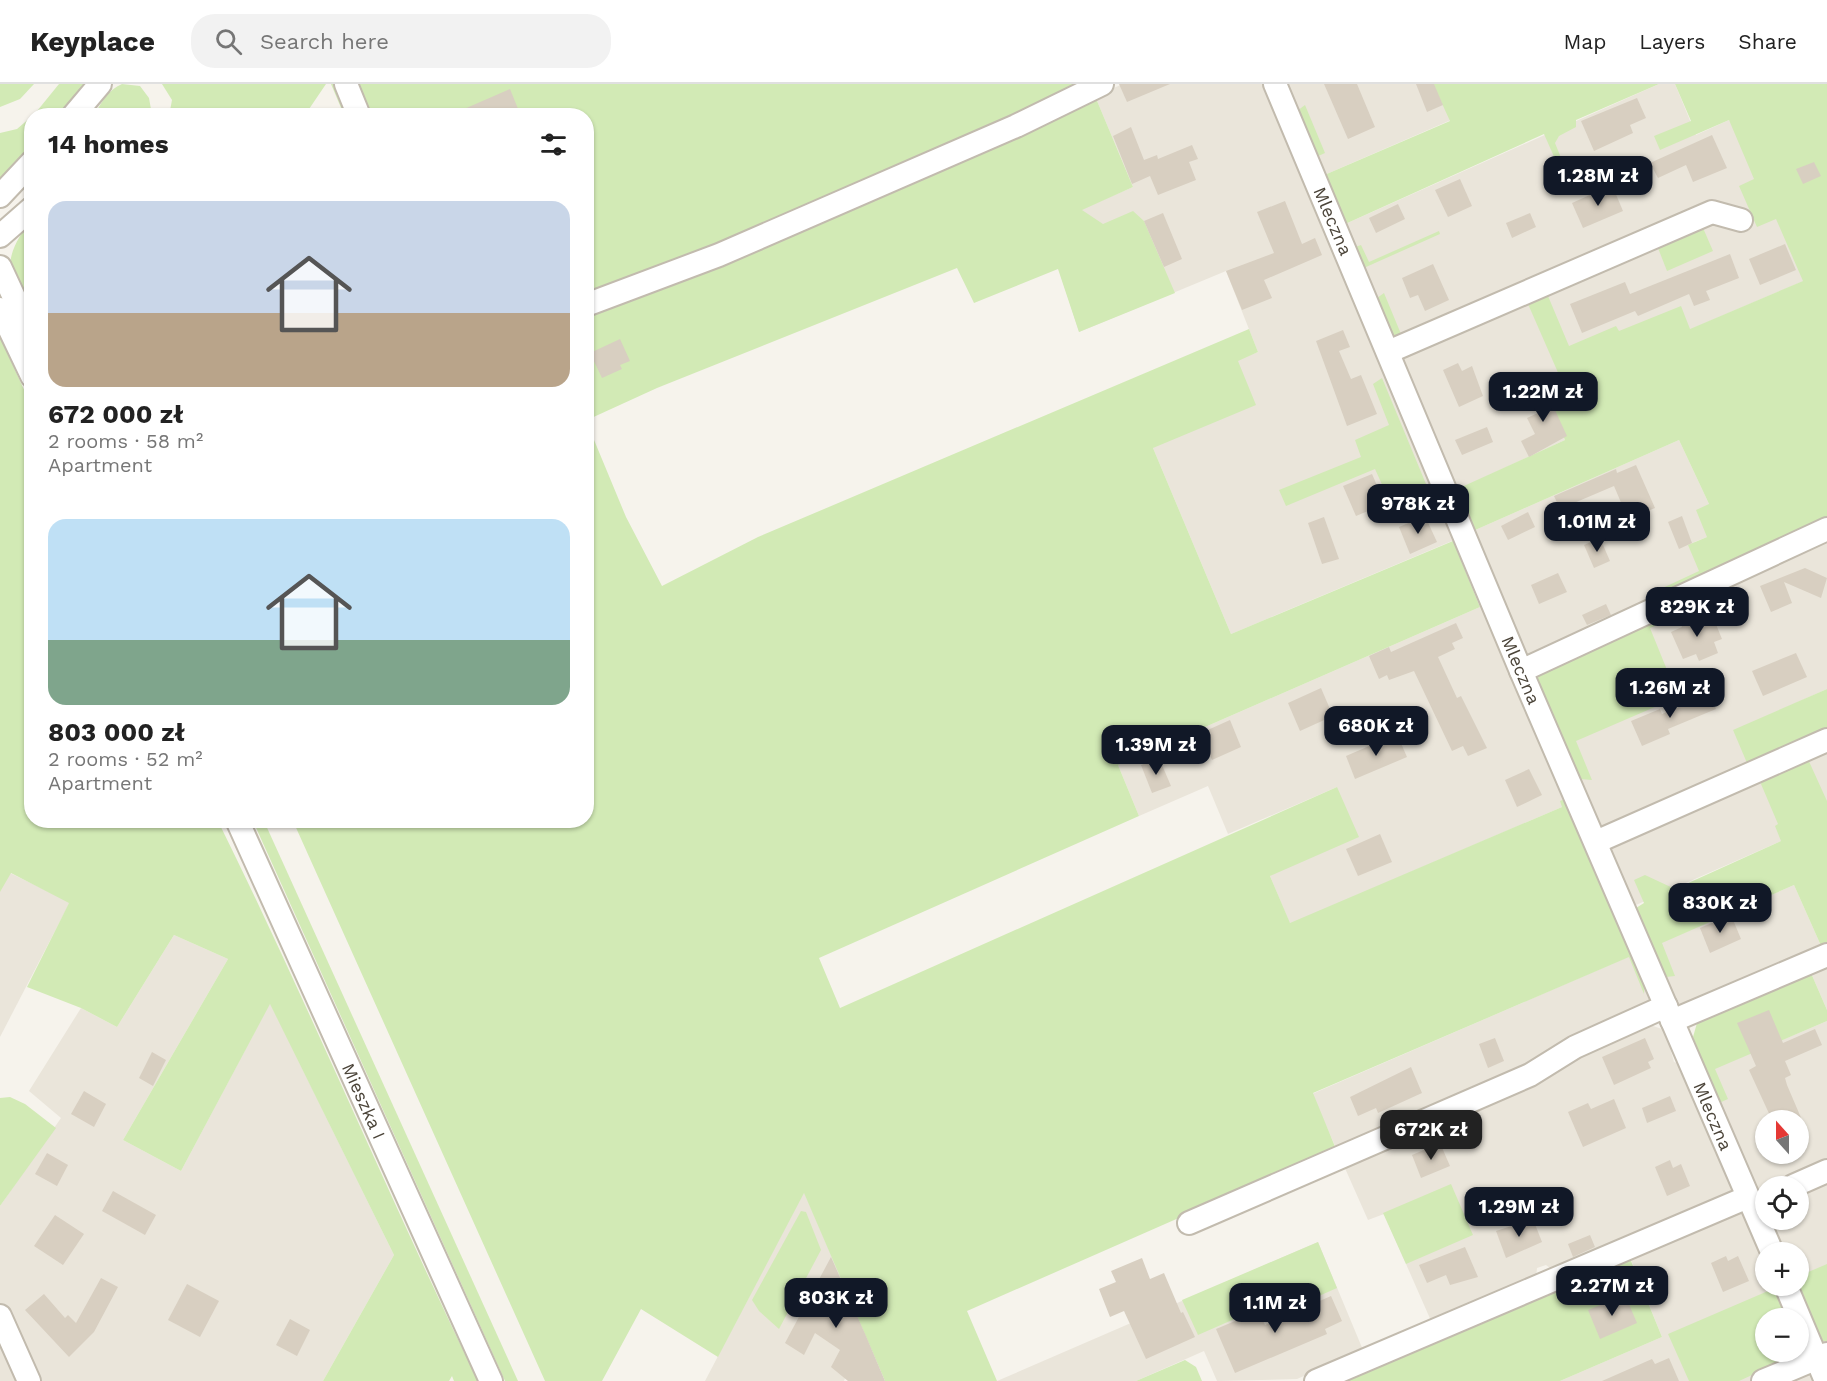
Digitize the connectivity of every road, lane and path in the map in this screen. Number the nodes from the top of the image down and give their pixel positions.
1 (346, 84) edge
2 (1102, 84) edge
3 (1275, 84) edge
4 (356, 108) edge
5 (24, 170) edge
6 (0, 196) edge
7 (24, 215) edge
8 (1741, 220) dead end
9 (0, 236) edge
10 (0, 267) edge
11 (594, 302) edge
12 (0, 309) edge
13 (24, 319) edge
14 (1388, 352) junction
15 (24, 359) edge
16 (1827, 529) edge
17 (1521, 671) junction
18 (1827, 741) edge
19 (241, 828) edge
20 (1596, 842) junction
21 (1827, 955) edge
22 (1669, 1014) junction
23 (1827, 1171) edge
24 (1809, 1179) edge
25 (1755, 1200) edge
26 (1189, 1223) dead end
27 (1791, 1296) edge
28 (0, 1316) edge
29 (1822, 1356) edge
30 (29, 1381) edge
31 (491, 1381) edge
32 (1316, 1381) edge
33 (1763, 1381) edge
34 (1826, 1381) edge

1 - 4 street
2 - 11 street
3 - 14 street, Mleczna
5 - 6 street
7 - 9 street
8 - 14 street
10 - 13 street
12 - 15 street
14 - 17 street, Mleczna
16 - 17 street
17 - 20 street, Mleczna
18 - 20 street
19 - 31 street, Mieszka I
20 - 22 street, Mleczna
21 - 22 street
22 - 25 street, Mleczna
22 - 26 street
23 - 24 street
25 - 32 street
27 - 29 street
28 - 30 street
29 - 33 street
29 - 34 street

